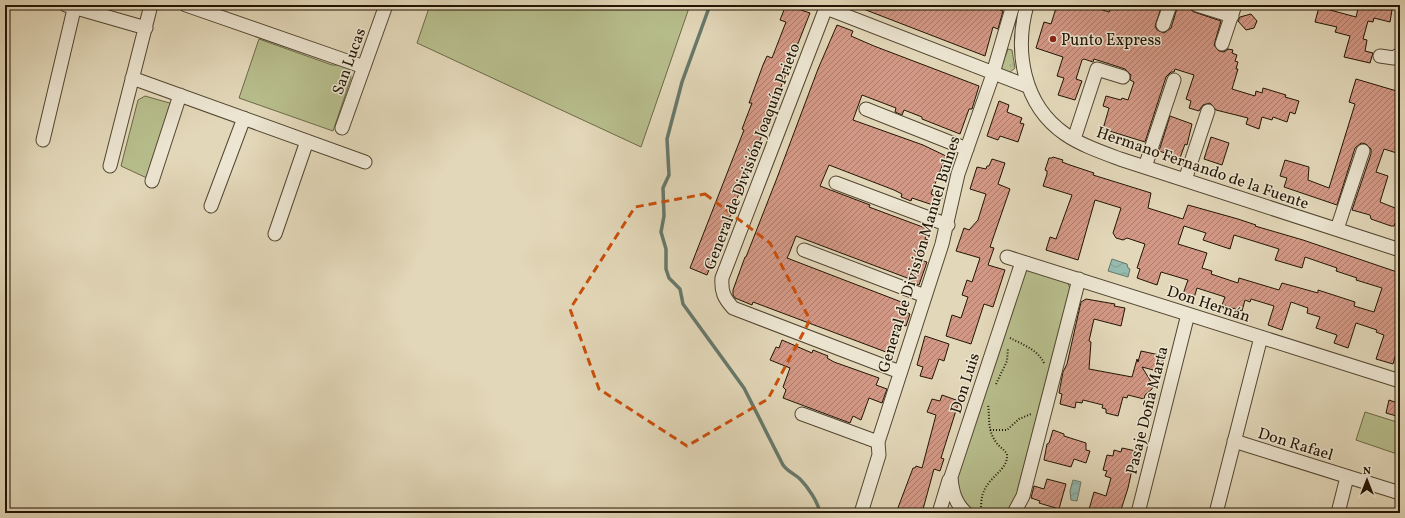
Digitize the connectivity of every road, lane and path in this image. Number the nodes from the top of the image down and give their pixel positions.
1 (151, 5) edge
2 (186, 5) edge
3 (386, 5) edge
4 (1013, 5) edge
5 (1027, 5) edge
6 (1170, 5) edge
7 (1197, 5) edge
8 (72, 6) edge
9 (827, 7) edge
10 (1233, 11) edge
11 (1163, 25) dead end
12 (146, 28) junction
13 (1222, 44) dead end
14 (1400, 54) edge
15 (1380, 56) dead end
16 (364, 67) junction
17 (994, 73) junction
18 (1123, 77) dead end
19 (132, 78) junction
20 (1174, 80) dead end
21 (1027, 86) junction
22 (180, 95) junction
23 (866, 109) dead end
24 (1208, 111) dead end
25 (244, 118) junction
26 (342, 128) dead end
27 (43, 140) dead end
28 (1074, 140) junction
29 (307, 141) junction
30 (967, 149) junction
31 (1363, 151) dead end
32 (365, 162) dead end
33 (110, 166) dead end
34 (1146, 167) junction
35 (1186, 180) junction
36 (152, 181) dead end
37 (836, 182) dead end
38 (212, 206) dead end
39 (948, 225) junction
40 (1336, 229) junction
41 (275, 234) dead end
42 (804, 250) dead end
43 (1400, 250) edge
44 (1008, 257) dead end
45 (1022, 262) junction
46 (1079, 279) junction
47 (925, 296) junction
48 (1188, 314) junction
49 (1011, 333) dead end
50 (1261, 337) junction
51 (1008, 345) dead end
52 (1045, 366) dead end
53 (900, 372) junction
54 (1400, 381) edge
55 (994, 386) dead end
56 (988, 400) dead end
57 (1036, 410) dead end
58 (802, 414) dead end
59 (990, 430) junction
60 (878, 442) junction
61 (1234, 442) junction
62 (951, 477) junction
63 (1347, 477) junction
64 (1400, 494) edge
65 (962, 512) edge
66 (861, 513) edge
67 (939, 513) edge
68 (981, 513) edge
69 (1014, 513) edge
70 (1138, 513) edge
71 (1216, 513) edge
72 (1338, 513) edge

1 - 12 street
2 - 16 street
3 - 16 street, San Lucas
4 - 17 street, General de División Manuel Bulnes
5 - 21 street, Hermano Fernando de la Fuente
6 - 11 street
7 - 10 street
8 - 12 street
8 - 27 street
9 - 17 street
9 - 53 street, General de División Joaquín Prieto
10 - 13 street
12 - 19 street
14 - 15 street
16 - 26 street, San Lucas
17 - 21 street
17 - 30 street, General de División Manuel Bulnes
18 - 28 street
19 - 22 street
19 - 33 street
20 - 34 street
21 - 28 street, Hermano Fernando de la Fuente
22 - 25 street
22 - 36 street
23 - 30 street
24 - 35 street
25 - 29 street
25 - 38 street
28 - 34 street, Hermano Fernando de la Fuente
29 - 32 street
29 - 41 street
30 - 39 street, General de División Manuel Bulnes
31 - 40 street
34 - 35 street, Hermano Fernando de la Fuente
35 - 40 street, Hermano Fernando de la Fuente
37 - 39 street
39 - 47 street, General de División Manuel Bulnes
40 - 43 street, Hermano Fernando de la Fuente
42 - 47 street
44 - 45 street, Don Hernán
45 - 46 street, Don Hernán
45 - 62 street, Don Luis
46 - 48 street, Don Hernán
46 - 69 street
47 - 53 street, General de División Manuel Bulnes
48 - 50 street, Don Hernán
48 - 70 street, Pasaje Doña Marta
49 - 52 path
50 - 54 street, Don Hernán
50 - 61 street, Don Rafael
51 - 55 path
53 - 60 street, General de División Manuel Bulnes
56 - 59 path
57 - 59 path
58 - 60 street
59 - 68 path
60 - 66 street, General de División Manuel Bulnes
61 - 63 street, Don Rafael
61 - 71 street, Don Rafael
62 - 65 street, Don Luis
62 - 67 street
63 - 64 street, Don Rafael
63 - 72 street, Don Rafael

